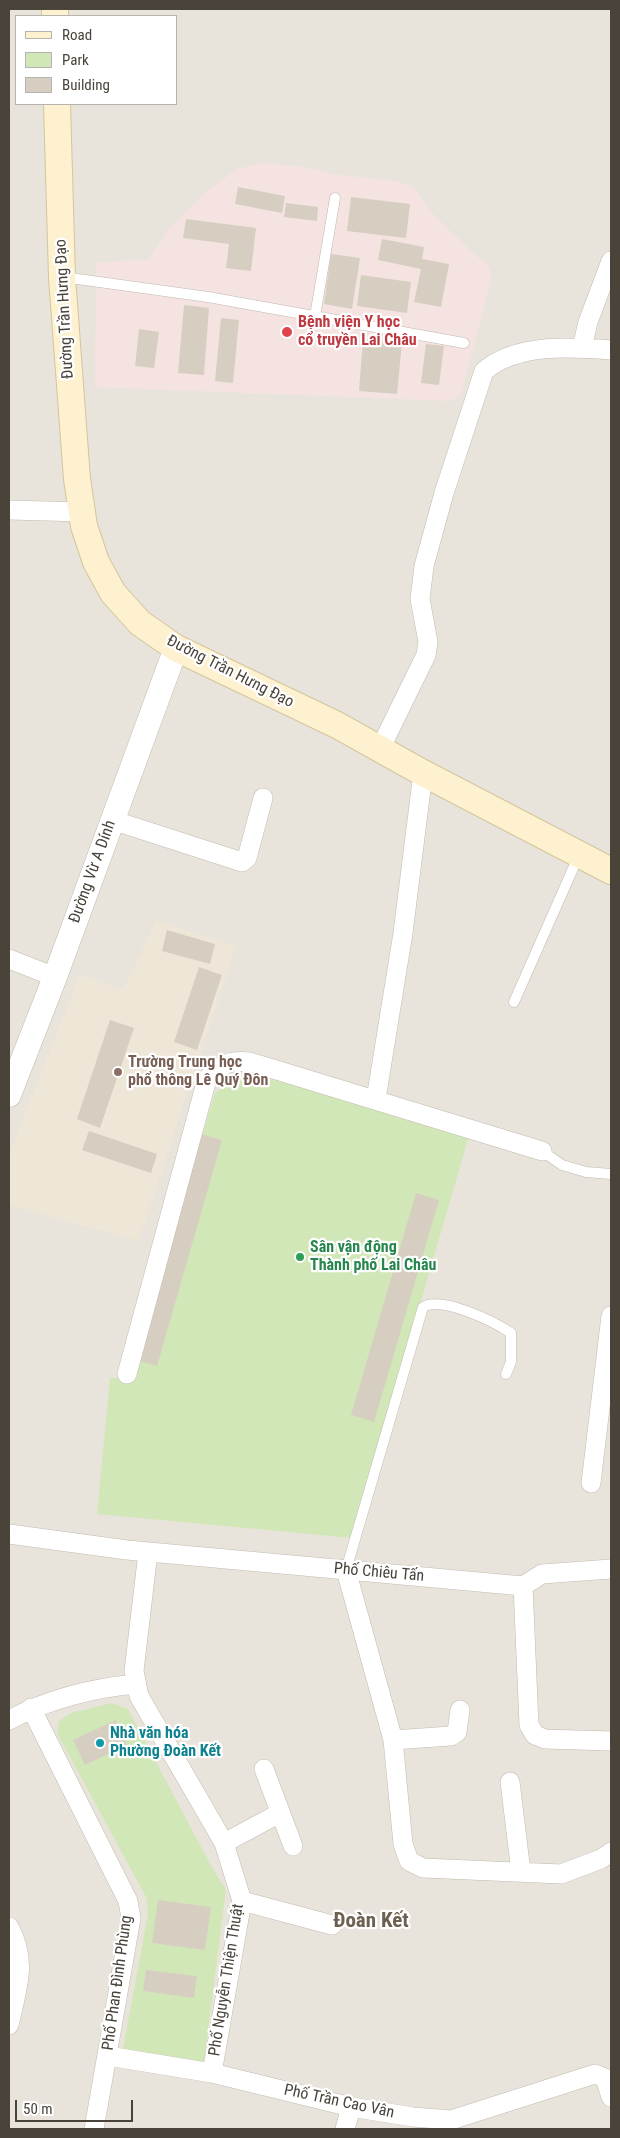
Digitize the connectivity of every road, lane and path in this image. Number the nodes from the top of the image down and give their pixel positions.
1 (57, 105) edge
2 (335, 198) dead end
3 (611, 261) edge
4 (62, 277) junction
5 (315, 316) junction
6 (464, 343) dead end
7 (582, 348) junction
8 (611, 350) edge
9 (9, 510) edge
10 (82, 512) junction
11 (176, 648) junction
12 (380, 749) junction
13 (423, 773) junction
14 (263, 798) dead end
15 (112, 820) junction
16 (579, 854) junction
17 (611, 871) edge
18 (9, 959) edge
19 (55, 977) junction
20 (514, 1002) dead end
21 (9, 1094) edge
22 (376, 1099) junction
23 (542, 1151) joint
24 (611, 1174) edge
25 (611, 1316) edge
26 (127, 1374) dead end
27 (506, 1374) dead end
28 (591, 1483) dead end
29 (9, 1534) edge
30 (148, 1552) junction
31 (611, 1568) edge
32 (346, 1570) junction
33 (523, 1586) junction
34 (136, 1684) junction
35 (32, 1708) junction
36 (460, 1710) dead end
37 (9, 1720) edge
38 (393, 1740) junction
39 (611, 1741) edge
40 (264, 1769) dead end
41 (510, 1782) dead end
42 (280, 1813) junction
43 (224, 1843) junction
44 (294, 1846) dead end
45 (611, 1852) edge
46 (521, 1872) junction
47 (242, 1901) junction
48 (332, 1924) dead end
49 (9, 1927) edge
50 (9, 2025) edge
51 (108, 2056) junction
52 (212, 2073) junction
53 (611, 2097) edge
54 (351, 2107) junction
55 (94, 2129) edge
56 (345, 2129) edge

1 - 4 main road, Đường Trần Hưng Đạo
2 - 5 lane
3 - 7 street
4 - 5 lane
4 - 10 main road, Đường Trần Hưng Đạo
5 - 6 lane
7 - 8 street
7 - 12 street
9 - 10 street
10 - 11 main road, Đường Trần Hưng Đạo
11 - 12 main road, Đường Trần Hưng Đạo
11 - 15 street, Đường Vừ A Dính
12 - 13 main road, Đường Trần Hưng Đạo
13 - 16 main road, Đường Trần Hưng Đạo
13 - 22 street
14 - 15 street
15 - 19 street, Đường Vừ A Dính
16 - 17 main road, Đường Trần Hưng Đạo
16 - 20 lane
18 - 19 street
19 - 21 street, Đường Vừ A Dính
22 - 23 street
22 - 26 street
23 - 24 lane
25 - 28 street
27 - 32 lane
29 - 30 street, Phố Chiêu Tấn
30 - 32 street, Phố Chiêu Tấn
30 - 34 street, Phố Nguyễn Thiện Thuật
31 - 33 street
32 - 33 street, Phố Chiêu Tấn
32 - 38 street
33 - 39 street
34 - 35 street
34 - 43 street, Phố Nguyễn Thiện Thuật
35 - 37 street
35 - 51 street, Phố Phan Đình Phùng
36 - 38 street
38 - 46 street
40 - 42 street
41 - 46 street
42 - 43 street
42 - 44 street
43 - 47 street, Phố Nguyễn Thiện Thuật
45 - 46 street
47 - 48 street
47 - 52 street, Phố Nguyễn Thiện Thuật
49 - 50 street
51 - 52 street, Phố Trần Cao Vân
51 - 55 street, Phố Phan Đình Phùng
52 - 54 street, Phố Trần Cao Vân
53 - 54 street, Phố Trần Cao Vân
54 - 56 street

